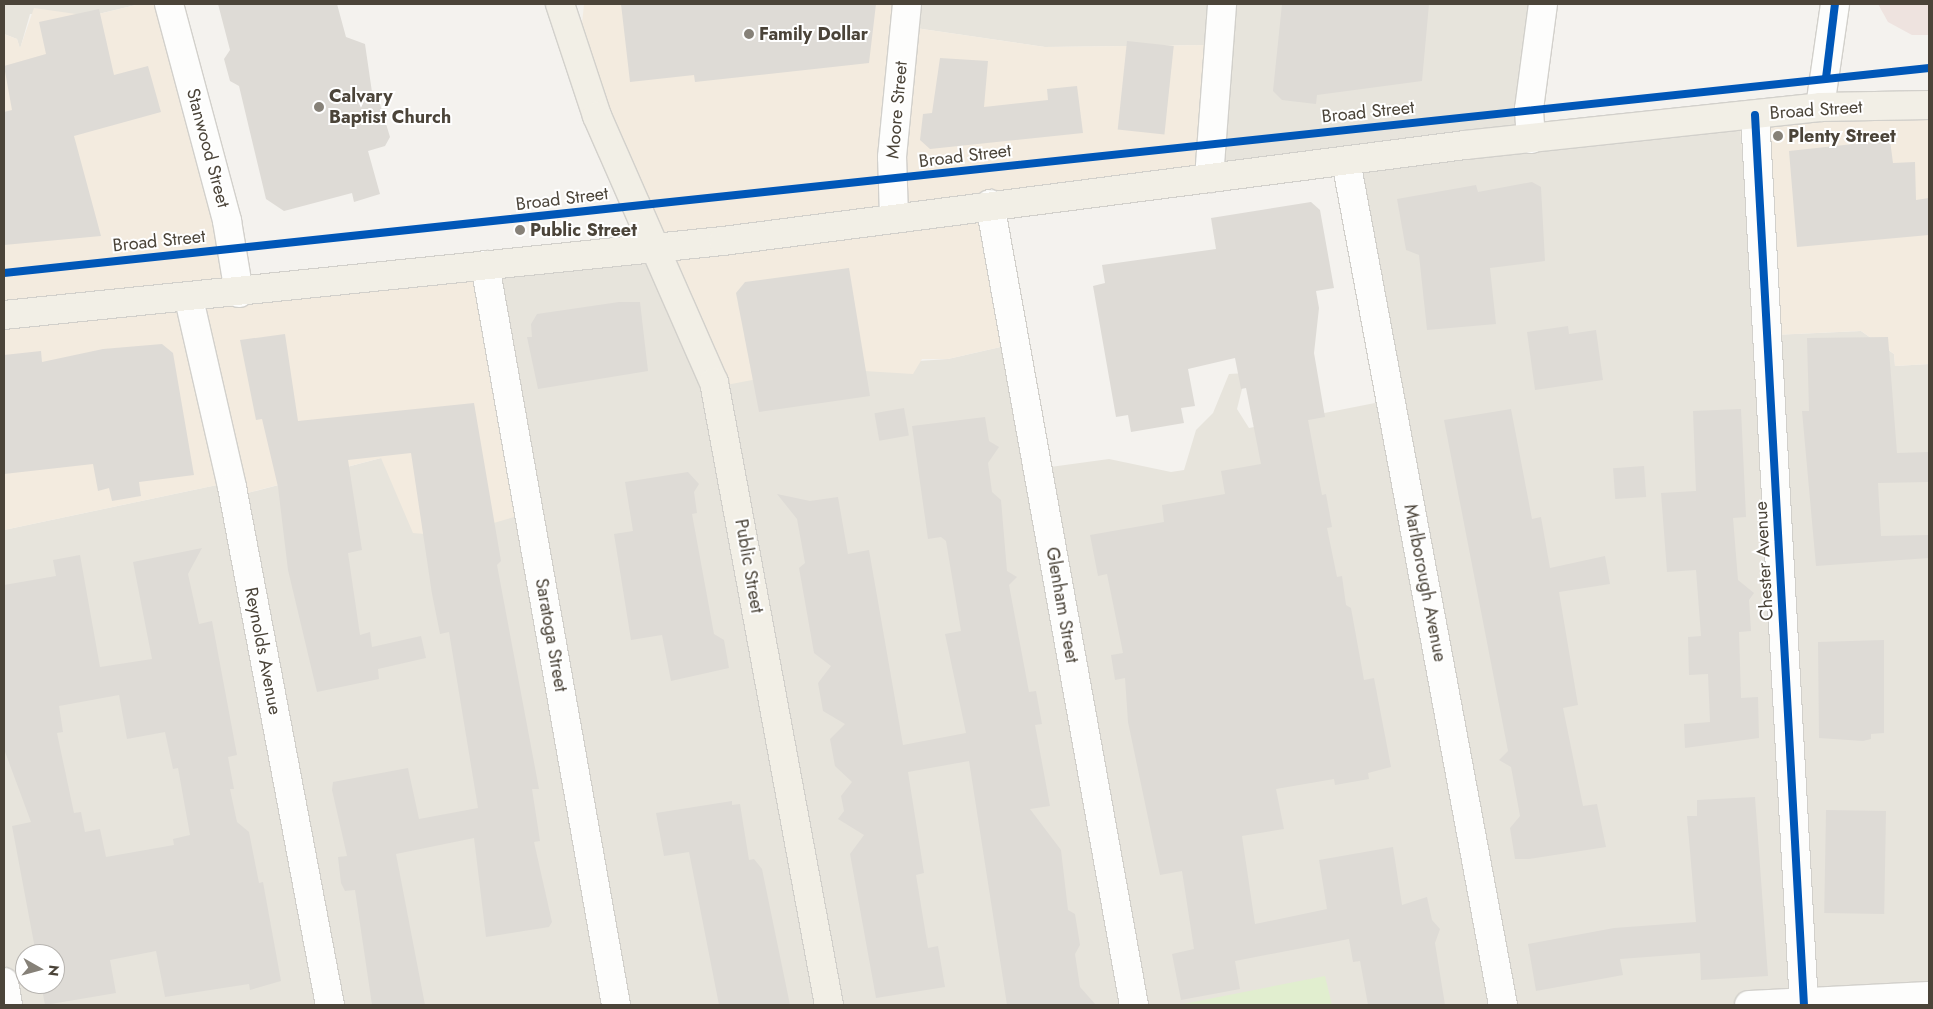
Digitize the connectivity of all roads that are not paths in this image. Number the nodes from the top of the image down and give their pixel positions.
1 (169, 4) edge
2 (907, 4) edge
3 (1222, 4) edge
4 (1542, 4) edge
5 (1835, 4) edge
6 (566, 7) edge
7 (1929, 105) edge
8 (1820, 107) junction
9 (1755, 115) junction
10 (1531, 139) junction
11 (1346, 161) junction
12 (1208, 178) junction
13 (990, 204) junction
14 (894, 216) junction
15 (656, 248) junction
16 (485, 265) junction
17 (239, 293) junction
18 (189, 299) junction
19 (4, 314) edge
20 (4, 982) edge
21 (1929, 996) edge
22 (1804, 1003) edge
23 (8, 1005) edge
24 (330, 1005) edge
25 (616, 1005) edge
26 (828, 1005) edge
27 (1134, 1005) edge
28 (1503, 1005) edge
29 (1749, 1005) edge

1 - 17 street, Stanwood Street
2 - 14 street, Moore Street
3 - 12 street
4 - 10 street
5 - 8 street
6 - 15 main road, Public Street
7 - 8 main road, Broad Street
8 - 9 main road, Broad Street
9 - 10 main road, Broad Street
9 - 22 street, Chester Avenue
10 - 11 main road, Broad Street
11 - 12 main road, Broad Street
11 - 28 street, Marlborough Avenue
12 - 13 main road, Broad Street
13 - 14 main road, Broad Street
13 - 27 street, Glenham Street
14 - 15 main road, Broad Street
15 - 16 main road, Broad Street
15 - 26 main road, Public Street
16 - 17 main road, Broad Street
16 - 25 street, Saratoga Street
17 - 18 main road, Broad Street
18 - 19 main road, Broad Street
18 - 24 street, Reynolds Avenue
20 - 23 street
21 - 22 street
22 - 29 street

